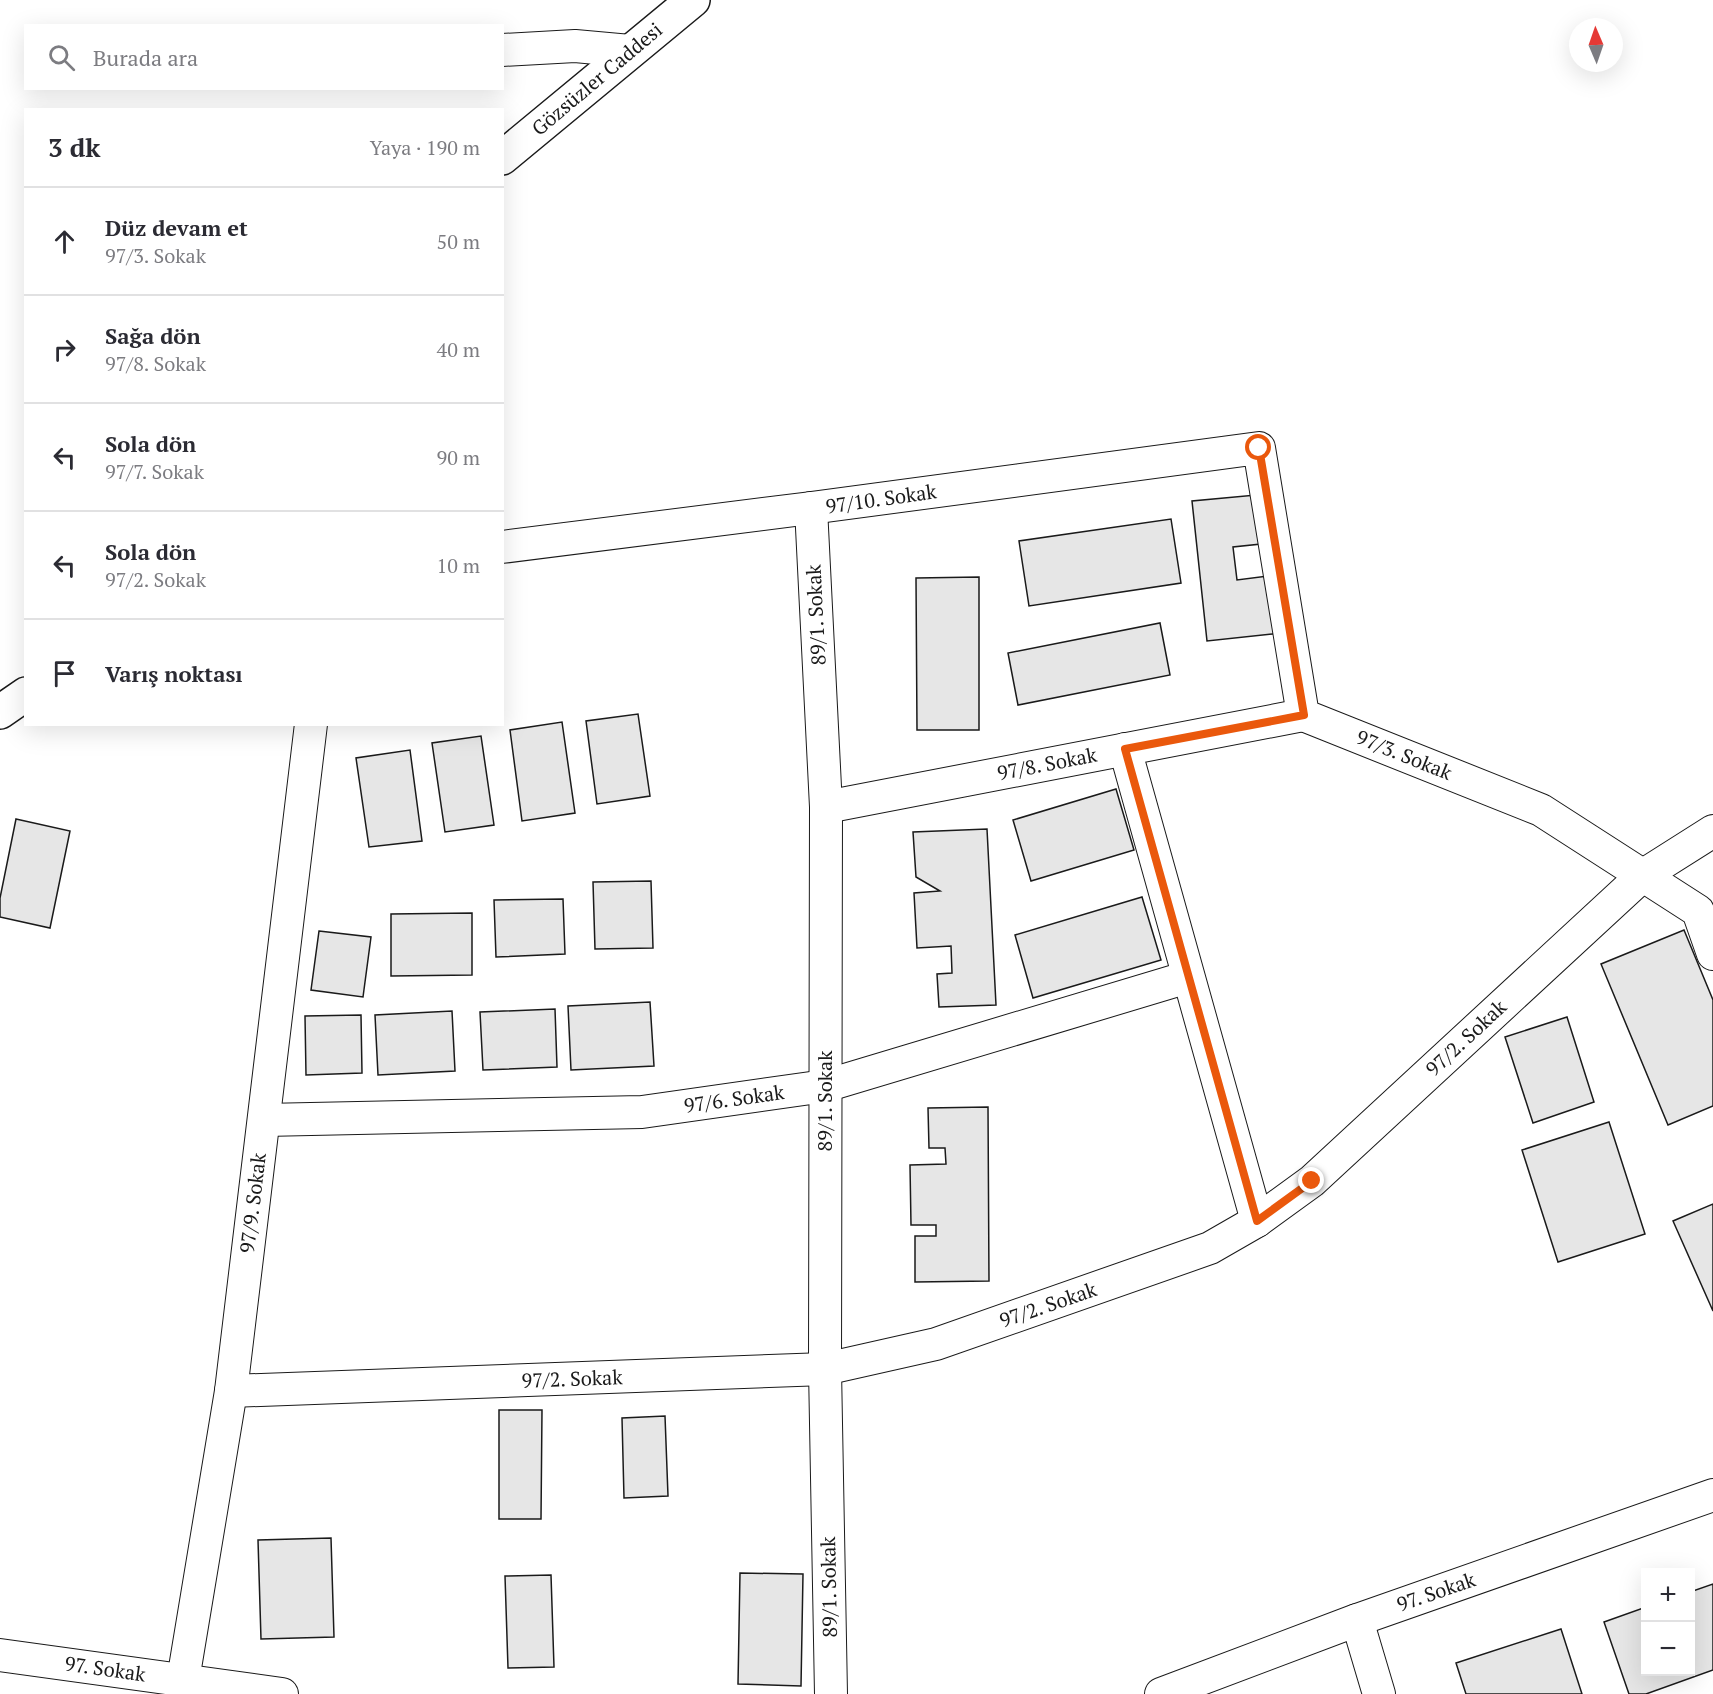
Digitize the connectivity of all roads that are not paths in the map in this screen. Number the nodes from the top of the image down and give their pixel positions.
1 (693, 0) edge
2 (504, 50) edge
3 (630, 51) junction
4 (504, 156) edge
5 (811, 508) junction
6 (504, 547) edge
7 (24, 695) edge
8 (0, 712) edge
9 (1304, 715) junction
10 (311, 726) edge
11 (1125, 749) junction
12 (826, 807) junction
13 (1713, 831) edge
14 (1642, 876) junction
15 (1713, 954) edge
16 (1188, 977) junction
17 (825, 1086) junction
18 (264, 1120) junction
19 (1257, 1221) junction
20 (825, 1369) junction
21 (231, 1391) junction
22 (1713, 1495) edge
23 (1357, 1620) junction
24 (0, 1654) edge
25 (183, 1680) junction
26 (282, 1694) edge
27 (831, 1694) edge
28 (1161, 1694) edge
29 (1379, 1694) edge

1 - 3 street, Gözsüzler Caddesi
2 - 3 street
3 - 4 street, Gözsüzler Caddesi
5 - 6 street, 97/10. Sokak
5 - 9 street, 97/10. Sokak
5 - 12 street, 89/1. Sokak
7 - 8 street
9 - 11 street, 97/8. Sokak
9 - 14 street, 97/3. Sokak
10 - 18 street, 97/9. Sokak
11 - 12 street, 97/8. Sokak
11 - 16 street
12 - 17 street, 89/1. Sokak
13 - 14 street, 97/2. Sokak
14 - 15 street, 97/3. Sokak
14 - 19 street, 97/2. Sokak
16 - 17 street, 97/6. Sokak
16 - 19 street
17 - 18 street, 97/6. Sokak
17 - 20 street, 89/1. Sokak
18 - 21 street, 97/9. Sokak
19 - 20 street, 97/2. Sokak
20 - 21 street, 97/2. Sokak
20 - 27 street, 89/1. Sokak
21 - 25 street, 97/9. Sokak
22 - 23 street, 97. Sokak
23 - 28 street, 97. Sokak
23 - 29 street
24 - 25 street, 97. Sokak
25 - 26 street, 97. Sokak

